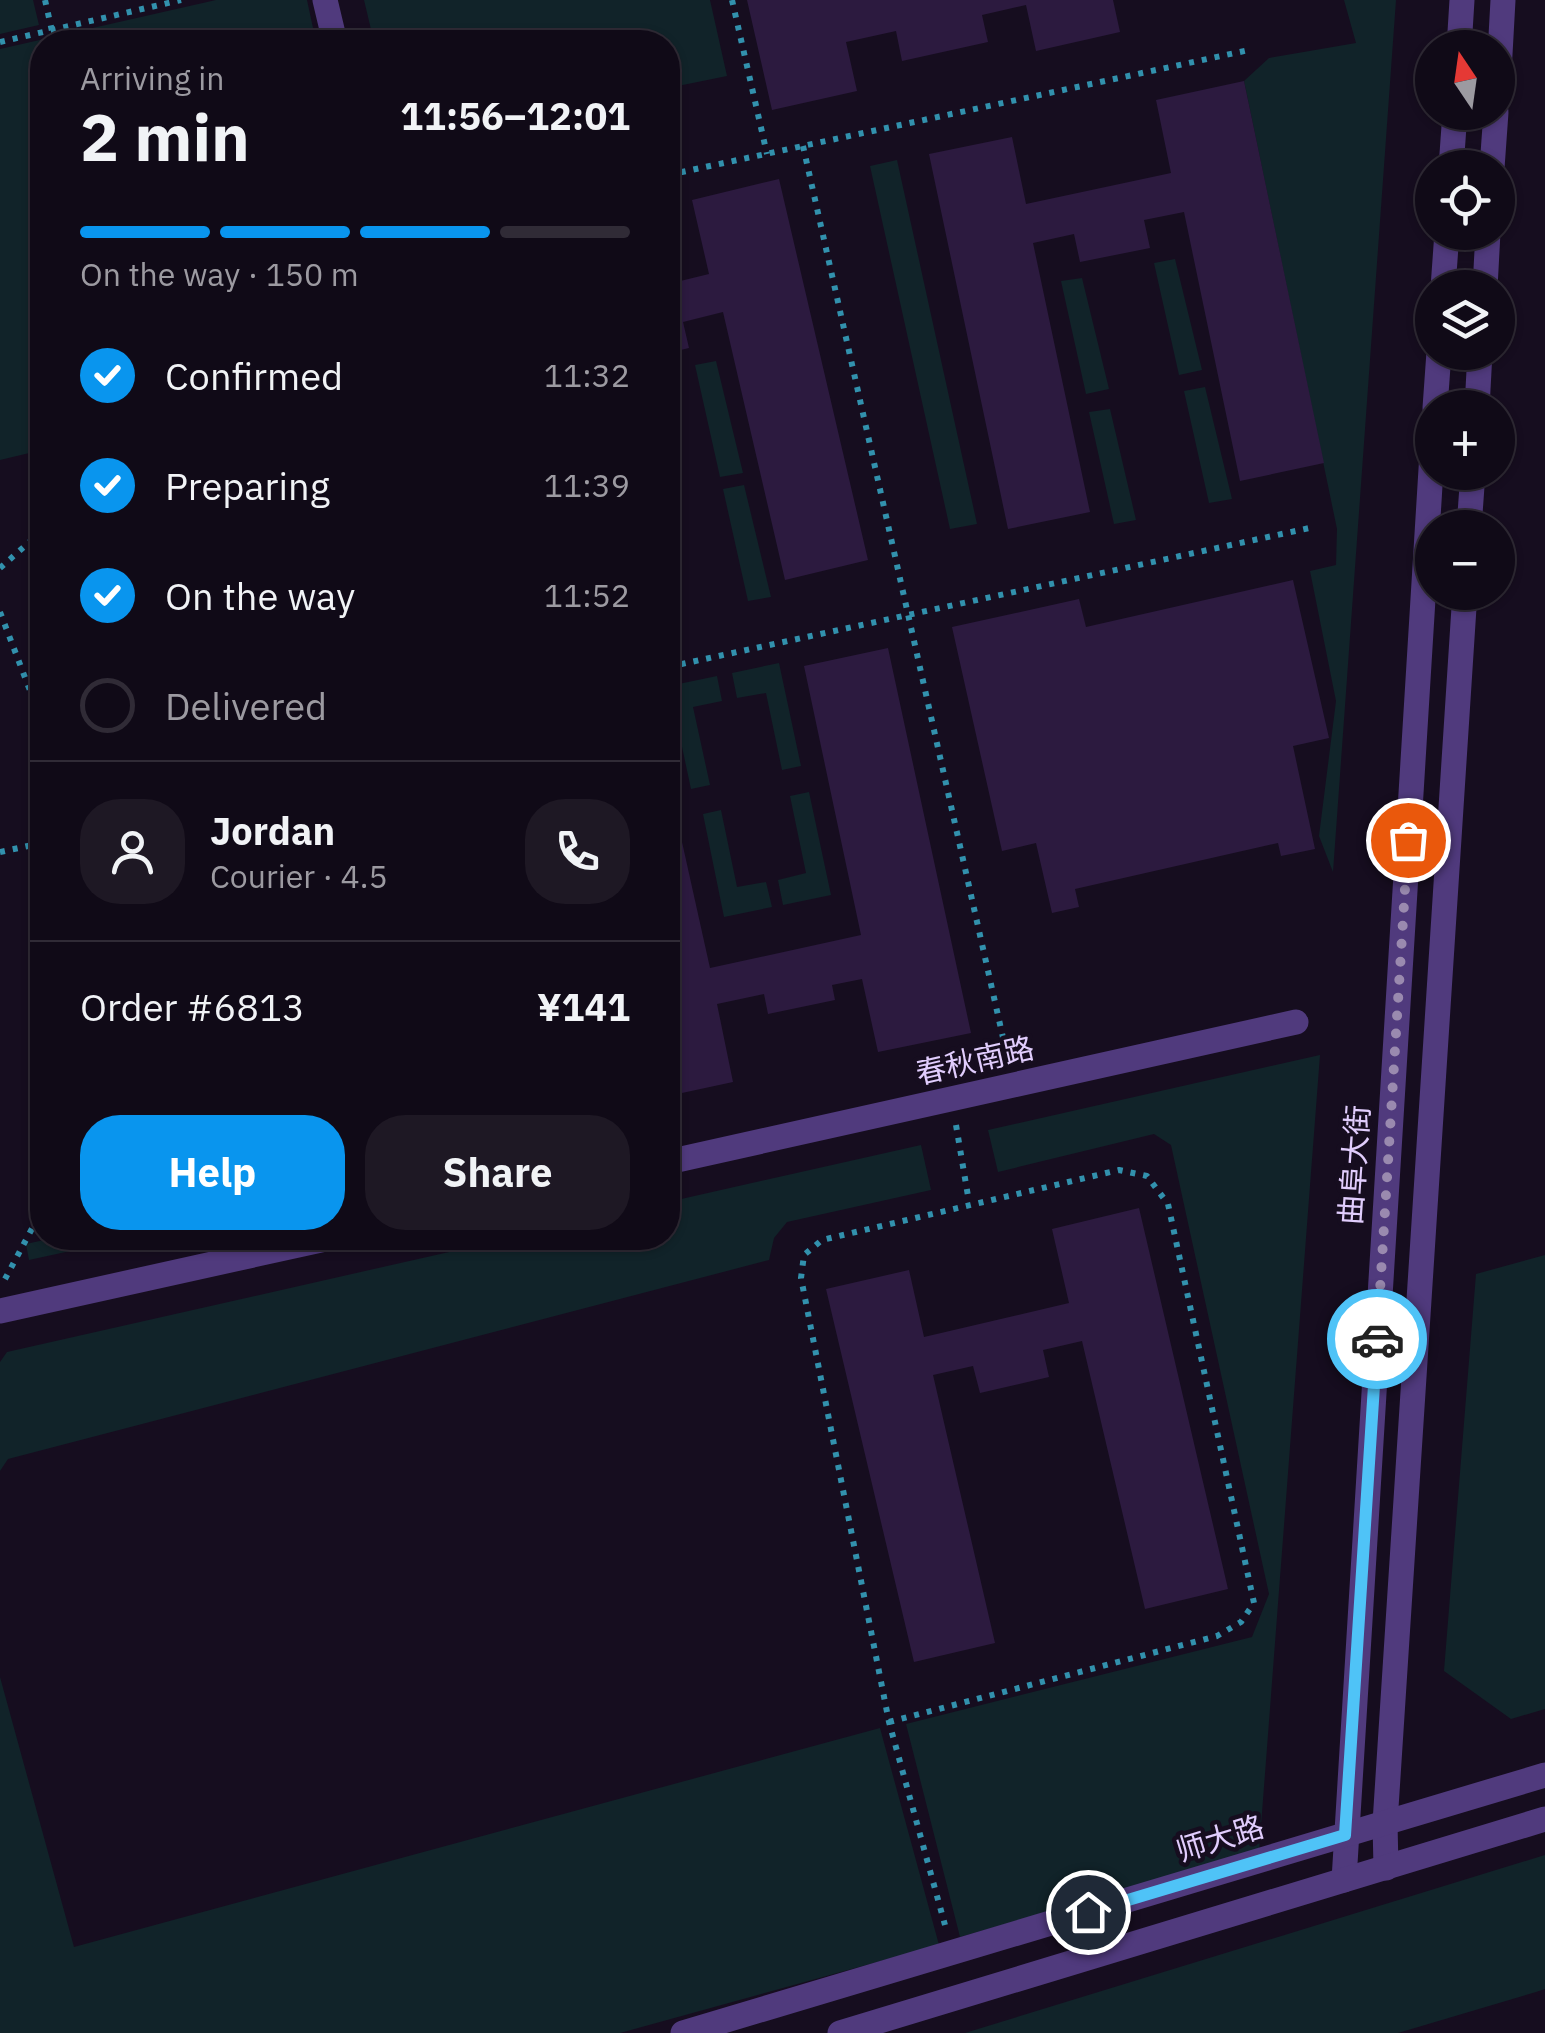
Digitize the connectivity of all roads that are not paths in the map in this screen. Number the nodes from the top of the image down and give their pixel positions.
1 (325, 0) edge
2 (1462, 0) edge
3 (1503, 0) edge
4 (332, 30) edge
5 (1460, 30) edge
6 (1501, 30) edge
7 (1430, 490) edge
8 (1464, 610) edge
9 (1296, 1022) dead end
10 (680, 1159) edge
11 (276, 1250) edge
12 (0, 1311) edge
13 (1545, 1775) edge
14 (1545, 1819) edge
15 (1385, 1823) junction
16 (1345, 1835) junction
17 (1386, 1868) junction
18 (1344, 1880) junction
19 (683, 2033) edge
20 (840, 2033) edge

1 - 4 street
2 - 5 street
3 - 6 street
7 - 16 street, 曲阜大街
8 - 15 street
9 - 10 street, 春秋南路
11 - 12 street
13 - 15 street, 师大路
14 - 17 street
15 - 16 street, 师大路
15 - 17 street
16 - 18 street, 曲阜大街
16 - 19 street, 师大路
17 - 18 street
18 - 20 street

